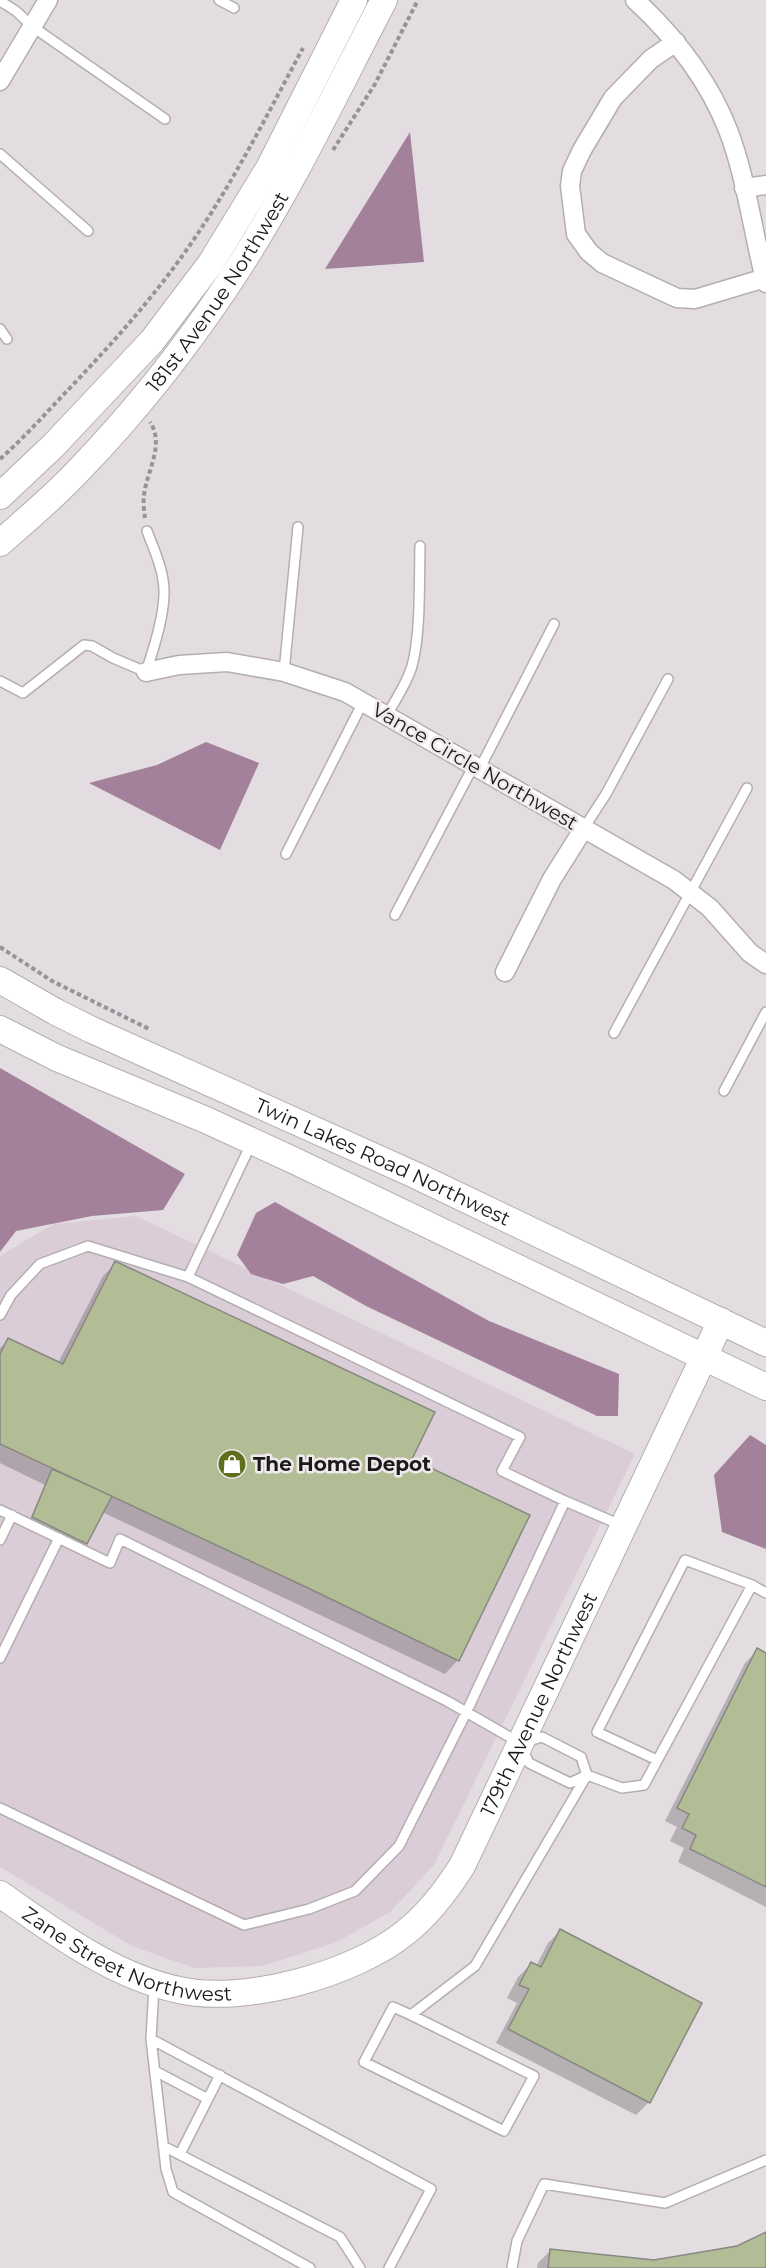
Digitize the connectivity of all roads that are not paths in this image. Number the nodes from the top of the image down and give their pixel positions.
1 (48, 0) edge
2 (219, 0) edge
3 (354, 0) edge
4 (384, 0) edge
5 (635, 0) edge
6 (0, 1) edge
7 (234, 8) dead end
8 (33, 27) junction
9 (676, 42) junction
10 (0, 81) edge
11 (165, 119) dead end
12 (0, 154) edge
13 (766, 185) edge
14 (744, 188) junction
15 (88, 231) dead end
16 (765, 280) edge
17 (0, 329) edge
18 (7, 339) dead end
19 (0, 496) edge
20 (298, 527) dead end
21 (147, 531) road end
22 (0, 543) edge
23 (420, 546) dead end
24 (554, 624) dead end
25 (146, 672) junction
26 (284, 672) junction
27 (668, 679) dead end
28 (0, 681) edge
29 (363, 702) junction
30 (387, 715) junction
31 (477, 767) junction
32 (747, 788) dead end
33 (584, 828) junction
34 (286, 854) dead end
35 (690, 892) junction
36 (395, 915) dead end
37 (766, 964) edge
38 (505, 972) dead end
39 (0, 980) edge
40 (766, 1012) edge
41 (0, 1029) edge
42 (614, 1033) dead end
43 (724, 1091) dead end
44 (252, 1142) junction
45 (188, 1276) junction
46 (0, 1315) edge
47 (722, 1321) junction
48 (766, 1343) edge
49 (704, 1356) junction
50 (766, 1387) edge
51 (565, 1501) junction
52 (0, 1509) edge
53 (12, 1515) junction
54 (625, 1527) junction
55 (59, 1538) junction
56 (0, 1540) edge
57 (752, 1585) junction
58 (766, 1593) edge
59 (0, 1658) edge
60 (466, 1713) junction
61 (520, 1743) junction
62 (657, 1760) junction
63 (587, 1775) junction
64 (0, 1808) edge
65 (0, 1894) edge
66 (154, 1983) junction
67 (261, 1991) joint
68 (411, 2015) junction
69 (151, 2039) junction
70 (155, 2071) junction
71 (220, 2076) junction
72 (208, 2099) junction
73 (163, 2146) junction
74 (180, 2154) junction
75 (766, 2160) edge
76 (310, 2268) edge
77 (360, 2268) edge
78 (389, 2268) edge
79 (512, 2268) edge

1 - 8 street
2 - 7 lane
3 - 19 street, 181st Avenue Northwest
4 - 22 street, 181st Avenue Northwest
5 - 9 street
6 - 8 lane
8 - 10 street
8 - 11 lane
9 - 14 street
9 - 16 street
12 - 15 lane
13 - 14 street
14 - 16 street
17 - 18 lane
20 - 26 lane
21 - 25 lane
23 - 30 lane
24 - 31 lane
25 - 26 street, Vance Circle Northwest
25 - 28 lane
26 - 29 street, Vance Circle Northwest
27 - 33 lane
29 - 30 street, Vance Circle Northwest
29 - 34 lane
30 - 31 street, Vance Circle Northwest
31 - 33 street, Vance Circle Northwest
31 - 36 lane
32 - 35 lane
33 - 35 street, Vance Circle Northwest
33 - 38 street
35 - 37 street, Vance Circle Northwest
35 - 42 lane
39 - 47 street, Twin Lakes Road Northwest
40 - 43 lane
41 - 44 street, Twin Lakes Road Northwest
44 - 45 lane
44 - 49 street, Twin Lakes Road Northwest
45 - 46 lane
45 - 51 lane
47 - 48 street, Twin Lakes Road Northwest
47 - 49 street, 179th Avenue Northwest
49 - 50 street, Twin Lakes Road Northwest
49 - 54 street, 179th Avenue Northwest
51 - 54 lane
51 - 60 lane
52 - 53 lane
53 - 55 lane
53 - 56 lane
54 - 61 street, 179th Avenue Northwest
55 - 59 lane
55 - 60 lane
57 - 58 lane
57 - 62 lane
57 - 62 lane
60 - 61 lane
60 - 64 lane
61 - 63 lane
61 - 63 lane
61 - 67 street, 179th Avenue Northwest
62 - 63 lane
63 - 68 lane
65 - 66 street, Zane Street Northwest
66 - 67 street, Zane Street Northwest
66 - 69 lane
68 - 68 lane
69 - 70 lane
69 - 71 lane
70 - 72 lane
70 - 73 lane
71 - 72 lane
71 - 78 lane
72 - 74 lane
73 - 74 lane
73 - 76 lane
74 - 77 lane
75 - 79 lane

